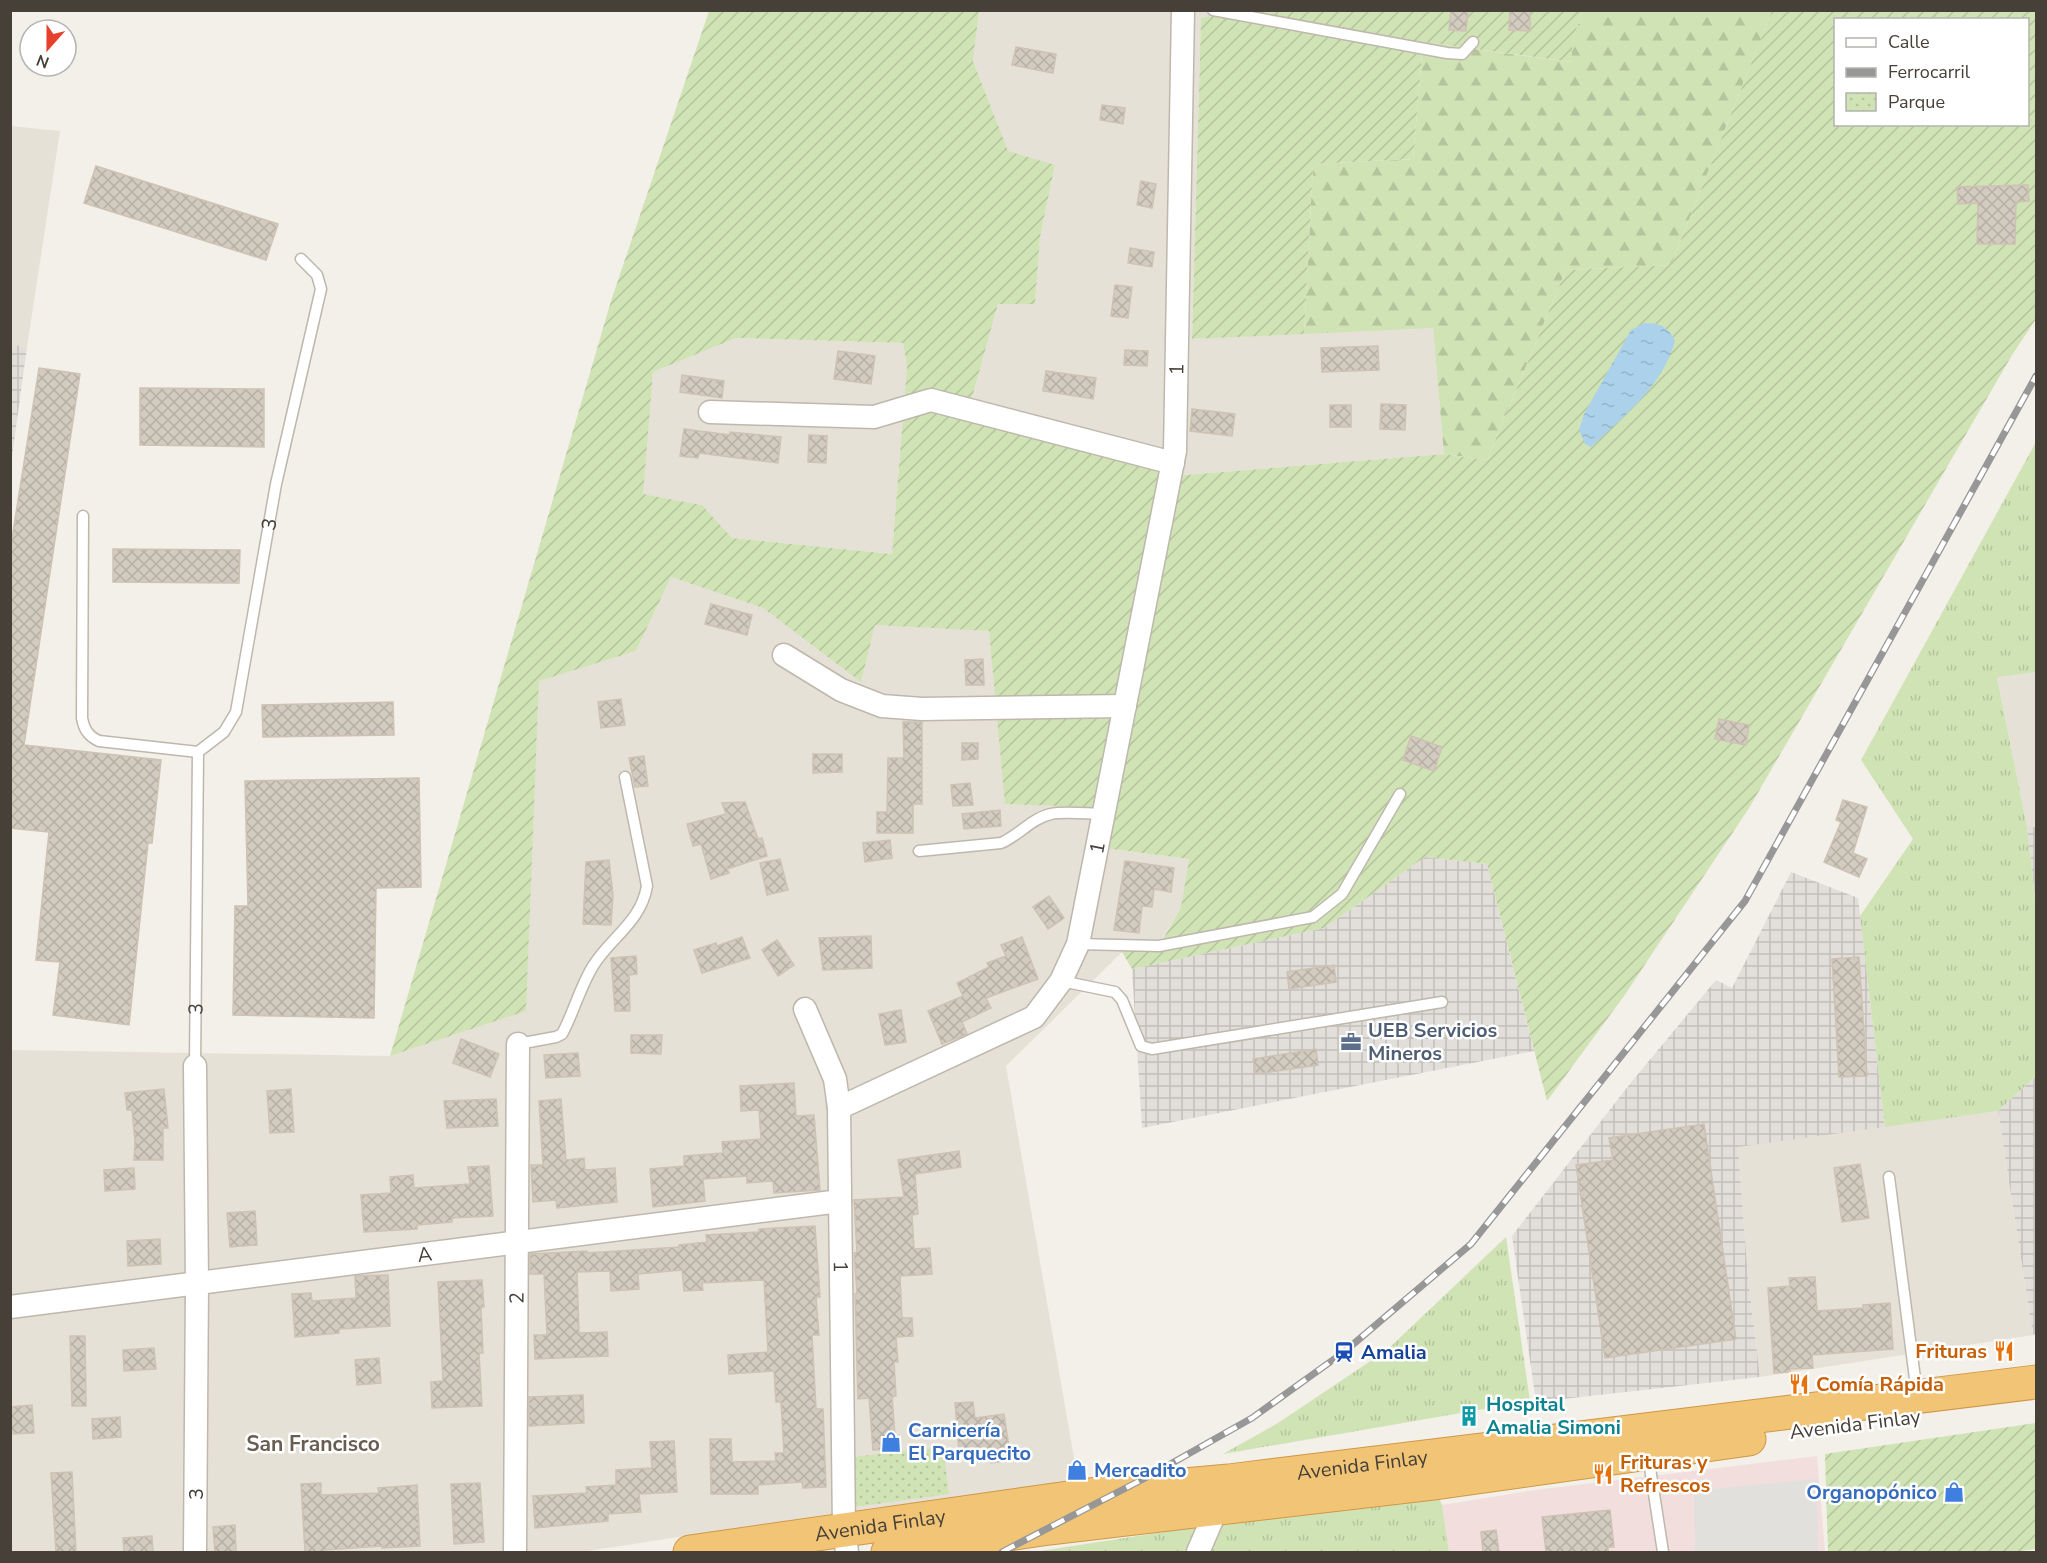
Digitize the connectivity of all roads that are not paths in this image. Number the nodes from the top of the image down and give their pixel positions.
1 (1183, 10) edge
2 (1213, 10) edge
3 (1473, 42) dead end
4 (301, 259) dead end
5 (710, 412) dead end
6 (1173, 463) junction
7 (83, 516) dead end
8 (784, 655) dead end
9 (1125, 706) junction
10 (198, 752) junction
11 (625, 777) dead end
12 (1400, 794) dead end
13 (1104, 813) junction
14 (919, 850) dead end
15 (1078, 944) junction
16 (1061, 981) junction
17 (1442, 1002) dead end
18 (805, 1009) dead end
19 (518, 1044) joint
20 (195, 1066) joint
21 (839, 1108) junction
22 (1889, 1177) dead end
23 (840, 1201) junction
24 (517, 1242) junction
25 (197, 1284) junction
26 (10, 1307) edge
27 (2037, 1382) edge
28 (1917, 1397) junction
29 (2037, 1402) edge
30 (1646, 1442) junction
31 (1223, 1495) junction
32 (846, 1541) edge
33 (195, 1552) edge
34 (515, 1552) edge
35 (690, 1552) edge
36 (888, 1552) edge
37 (1198, 1552) edge
38 (1663, 1552) edge

1 - 6 street, 1
2 - 3 lane
4 - 10 lane, 3
5 - 6 street
6 - 9 street, 1
7 - 10 lane
8 - 9 street
9 - 13 street, 1
10 - 20 lane, 3
11 - 19 lane
12 - 15 lane
13 - 14 lane
13 - 15 street, 1
15 - 16 street, 1
16 - 17 lane
16 - 21 street, 1
18 - 21 street
19 - 24 street, 2
20 - 25 street, 3
21 - 23 street, 1
22 - 28 lane
23 - 24 street, A
23 - 32 street, 1
24 - 25 street, A
24 - 34 street, 2
25 - 26 street, A
25 - 33 street, 3
27 - 28 highway, Avenida Finlay
28 - 30 highway, Avenida Finlay
29 - 30 highway, Avenida Finlay
30 - 31 highway, Avenida Finlay
30 - 38 lane
31 - 32 highway, Avenida Finlay
31 - 36 highway, Avenida Finlay
31 - 37 street
32 - 35 highway, Avenida Finlay

